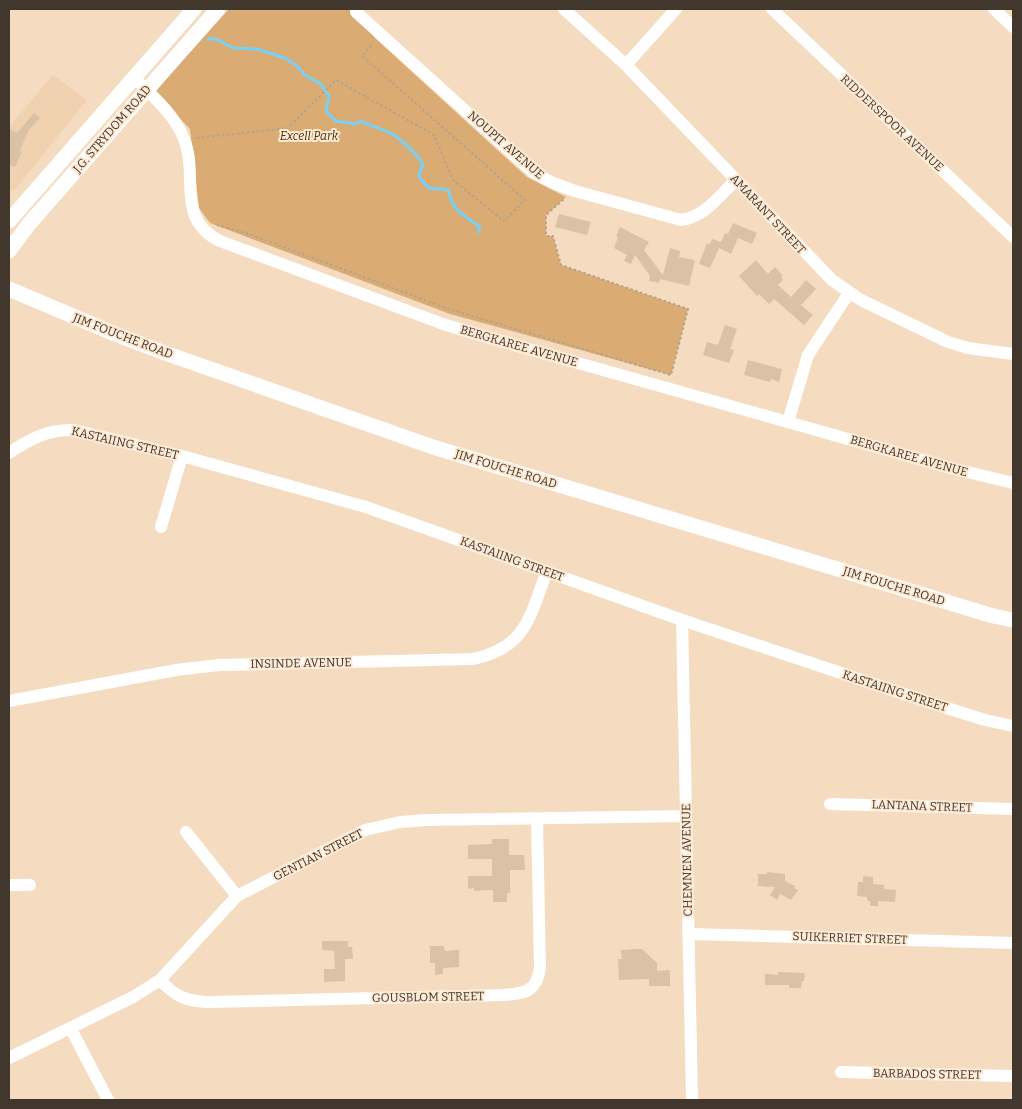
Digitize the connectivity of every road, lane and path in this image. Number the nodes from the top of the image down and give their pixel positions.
1 (194, 9) edge
2 (218, 9) edge
3 (356, 9) edge
4 (564, 9) edge
5 (676, 9) edge
6 (772, 9) edge
7 (994, 9) edge
8 (1013, 27) edge
9 (376, 39) dead end
10 (626, 64) junction
11 (134, 77) junction
12 (146, 90) junction
13 (191, 139) dead end
14 (736, 180) junction
15 (566, 197) dead end
16 (9, 221) edge
17 (211, 223) dead end
18 (1013, 237) edge
19 (9, 251) edge
20 (9, 289) edge
21 (849, 293) junction
22 (1013, 354) edge
23 (788, 422) junction
24 (9, 453) edge
25 (182, 456) junction
26 (1013, 483) edge
27 (161, 527) dead end
28 (547, 571) junction
29 (682, 620) junction
30 (1013, 620) edge
31 (9, 700) edge
32 (1013, 726) edge
33 (830, 804) dead end
34 (1013, 809) edge
35 (686, 816) junction
36 (537, 819) junction
37 (186, 832) dead end
38 (9, 885) edge
39 (30, 886) dead end
40 (237, 896) junction
41 (688, 934) junction
42 (1013, 943) edge
43 (160, 980) junction
44 (71, 1029) junction
45 (9, 1058) edge
46 (840, 1072) dead end
47 (1013, 1076) edge
48 (108, 1100) edge
49 (692, 1100) edge

1 - 11 street, J.G. STRYDOM ROAD
2 - 12 street, J.G. STRYDOM ROAD
3 - 14 street, NOUPIT AVENUE
4 - 10 street, AMARANT STREET
5 - 10 street
6 - 18 street, RIDDERSPOOR AVENUE
7 - 8 street
9 - 13 path
10 - 14 street, AMARANT STREET
11 - 12 street, BERGKAREE AVENUE
11 - 16 street, J.G. STRYDOM ROAD
12 - 19 street, J.G. STRYDOM ROAD
12 - 23 street, BERGKAREE AVENUE
14 - 21 street, AMARANT STREET
15 - 17 path
20 - 30 street, JIM FOUCHE ROAD
21 - 22 street, AMARANT STREET
21 - 23 street
23 - 26 street, BERGKAREE AVENUE
24 - 25 street, KASTAIING STREET
25 - 27 street
25 - 28 street, KASTAIING STREET
28 - 29 street, KASTAIING STREET
28 - 31 street, INSINDE AVENUE
29 - 32 street, KASTAIING STREET
29 - 35 street, CHEMNEN AVENUE
33 - 34 street, LANTANA STREET
35 - 36 street, GENTIAN STREET
35 - 41 street, CHEMNEN AVENUE
36 - 40 street, GENTIAN STREET
36 - 43 street, GOUSBLOM STREET
37 - 40 street
38 - 39 street
40 - 43 street, GENTIAN STREET
41 - 42 street, SUIKERRIET STREET
41 - 49 street, CHEMNEN AVENUE
43 - 44 street, GENTIAN STREET
44 - 45 street, GENTIAN STREET
44 - 48 street
46 - 47 street, BARBADOS STREET

